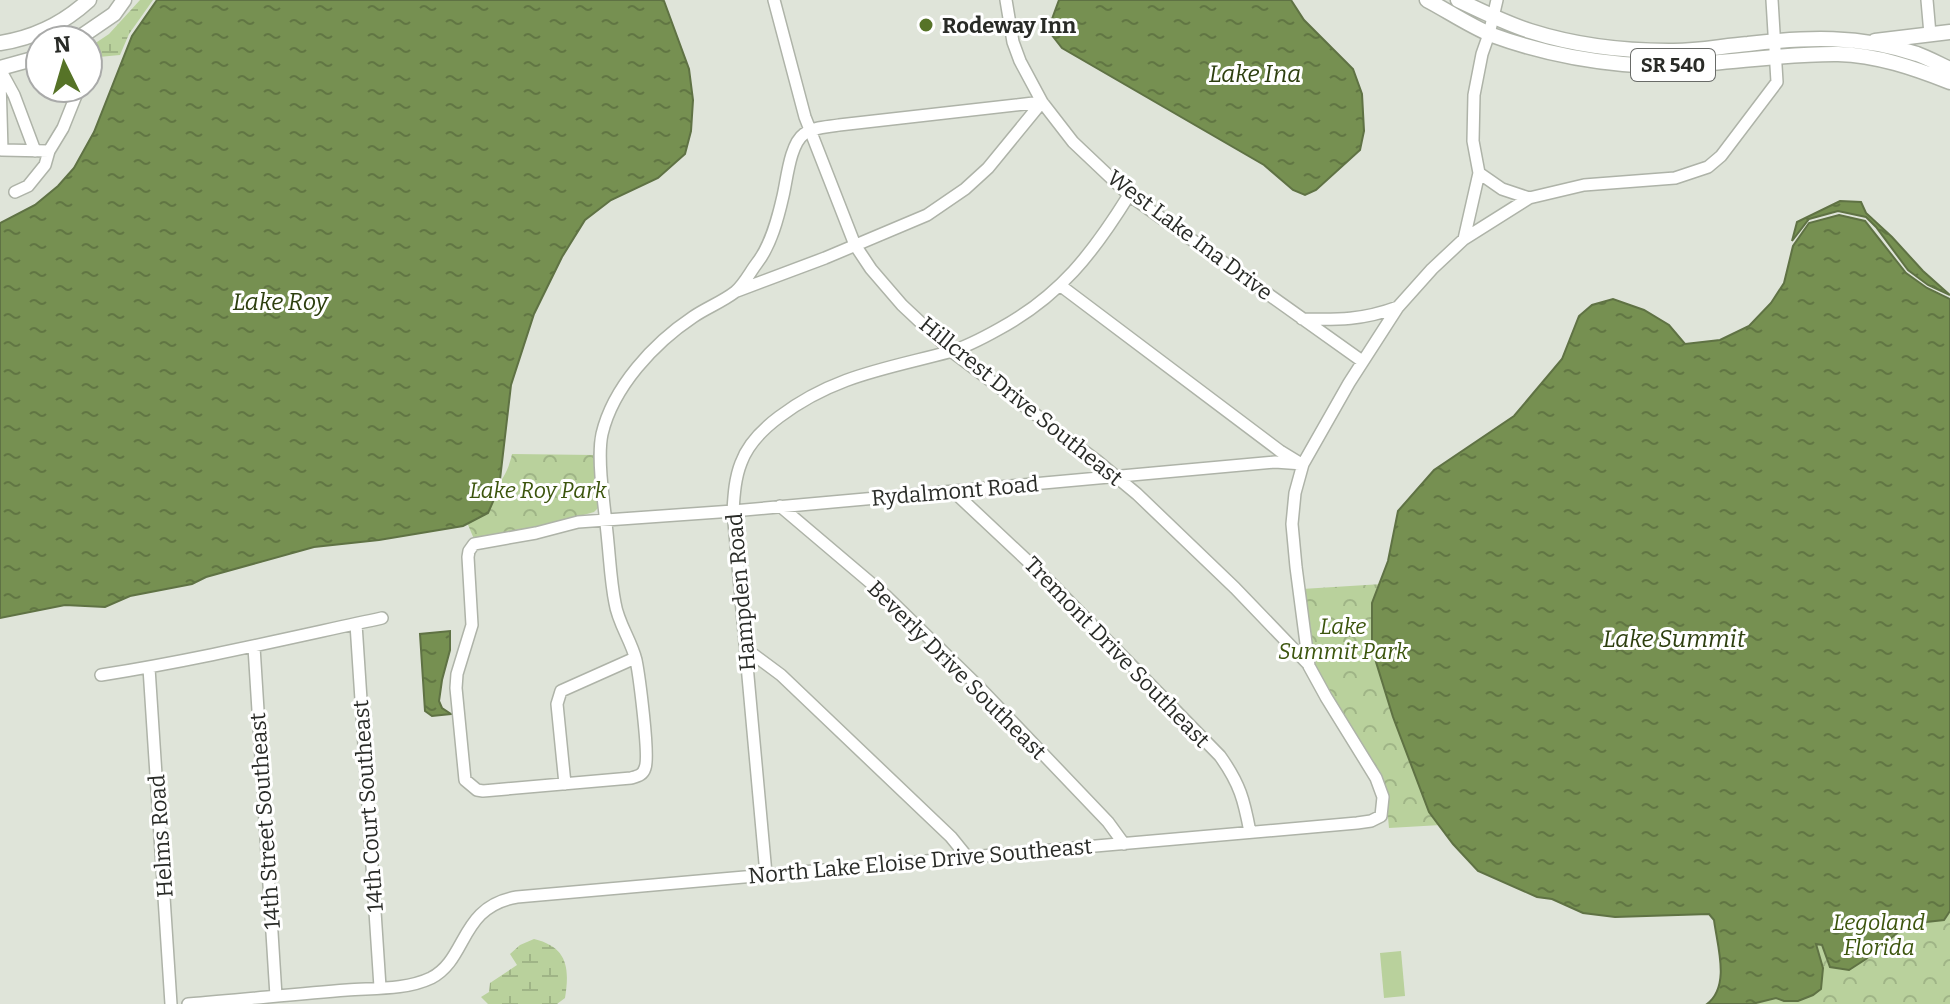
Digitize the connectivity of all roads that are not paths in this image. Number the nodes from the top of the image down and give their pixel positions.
1 (89, 0) edge
2 (124, 0) edge
3 (774, 0) edge
4 (1006, 0) edge
5 (1427, 0) edge
6 (1458, 0) edge
7 (1497, 0) edge
8 (1772, 0) edge
9 (1927, 0) edge
10 (1493, 17) junction
11 (99, 24) edge
12 (1950, 32) edge
13 (1489, 34) junction
14 (1930, 34) junction
15 (1775, 41) junction
16 (1868, 42) junction
17 (0, 43) edge
18 (1776, 57) junction
19 (24, 62) edge
20 (0, 69) edge
21 (1950, 69) edge
22 (0, 80) edge
23 (1950, 82) edge
24 (1042, 102) junction
25 (73, 104) edge
26 (811, 130) junction
27 (35, 151) junction
28 (49, 151) junction
29 (1479, 173) junction
30 (15, 192) dead end
31 (1129, 195) junction
32 (1529, 198) junction
33 (1464, 239) junction
34 (855, 245) junction
35 (1061, 286) junction
36 (737, 291) junction
37 (1398, 307) junction
38 (1301, 319) junction
39 (951, 351) junction
40 (1362, 361) junction
41 (1303, 464) junction
42 (1115, 477) junction
43 (953, 491) junction
44 (780, 506) junction
45 (733, 511) junction
46 (606, 519) junction
47 (382, 618) dead end
48 (356, 624) junction
49 (254, 647) junction
50 (746, 649) junction
51 (635, 658) junction
52 (1309, 666) junction
53 (149, 668) junction
54 (101, 675) dead end
55 (565, 784) junction
56 (1250, 832) junction
57 (1124, 844) junction
58 (968, 858) junction
59 (766, 874) junction
60 (380, 987) junction
61 (276, 996) junction
62 (300, 999) edge
63 (171, 1004) edge
64 (188, 1004) edge
65 (202, 1004) edge

1 - 17 main road
2 - 11 main road
3 - 26 street, Hillcrest Drive Southeast
4 - 24 street, West Lake Ina Drive
5 - 13 main road, SR 540
6 - 10 main road, SR 540
7 - 10 street
8 - 15 street
9 - 14 street
10 - 13 street
10 - 15 main road, SR 540
12 - 14 main road
13 - 18 main road, SR 540
13 - 29 street
14 - 16 main road
15 - 16 main road, SR 540
15 - 18 street
16 - 21 main road, SR 540
18 - 23 main road, SR 540
18 - 32 street
19 - 20 main road
20 - 27 street
22 - 27 street
24 - 26 street
24 - 31 street, West Lake Ina Drive
24 - 34 street
25 - 28 street
26 - 34 street, Hillcrest Drive Southeast
26 - 36 street
27 - 28 street
28 - 30 street
29 - 32 street
29 - 33 street
31 - 35 street, Hampden Road
31 - 38 street, West Lake Ina Drive
32 - 33 street
33 - 37 street
34 - 36 street
34 - 39 street, Hillcrest Drive Southeast
35 - 39 street, Hampden Road
35 - 41 street
36 - 46 street
37 - 38 street
37 - 40 street
38 - 40 street, West Lake Ina Drive
39 - 42 street, Hillcrest Drive Southeast
39 - 45 street, Hampden Road
40 - 41 street
41 - 42 street, Rydalmont Road
41 - 52 street
42 - 43 street, Rydalmont Road
42 - 52 street, Hillcrest Drive Southeast
43 - 44 street, Rydalmont Road
43 - 56 street, Tremont Drive Southeast
44 - 45 street, Rydalmont Road
44 - 57 street, Beverly Drive Southeast
45 - 46 street, Rydalmont Road
45 - 50 street, Hampden Road
46 - 51 street
46 - 55 street, Rydalmont Road
47 - 48 street
48 - 49 street
48 - 60 street, 14th Court Southeast
49 - 53 street
49 - 61 street, 14th Street Southeast
50 - 58 street
50 - 59 street, Hampden Road
51 - 55 street
51 - 55 street
52 - 56 street, North Lake Eloise Drive Southeast
53 - 54 street
53 - 63 street, Helms Road
56 - 57 street, North Lake Eloise Drive Southeast
57 - 58 street, North Lake Eloise Drive Southeast
58 - 59 street, North Lake Eloise Drive Southeast
59 - 60 street, North Lake Eloise Drive Southeast
60 - 62 street, North Lake Eloise Drive Southeast
61 - 62 street, North Lake Eloise Drive Southeast
61 - 65 street, North Lake Eloise Drive Southeast
64 - 65 street, North Lake Eloise Drive Southeast

